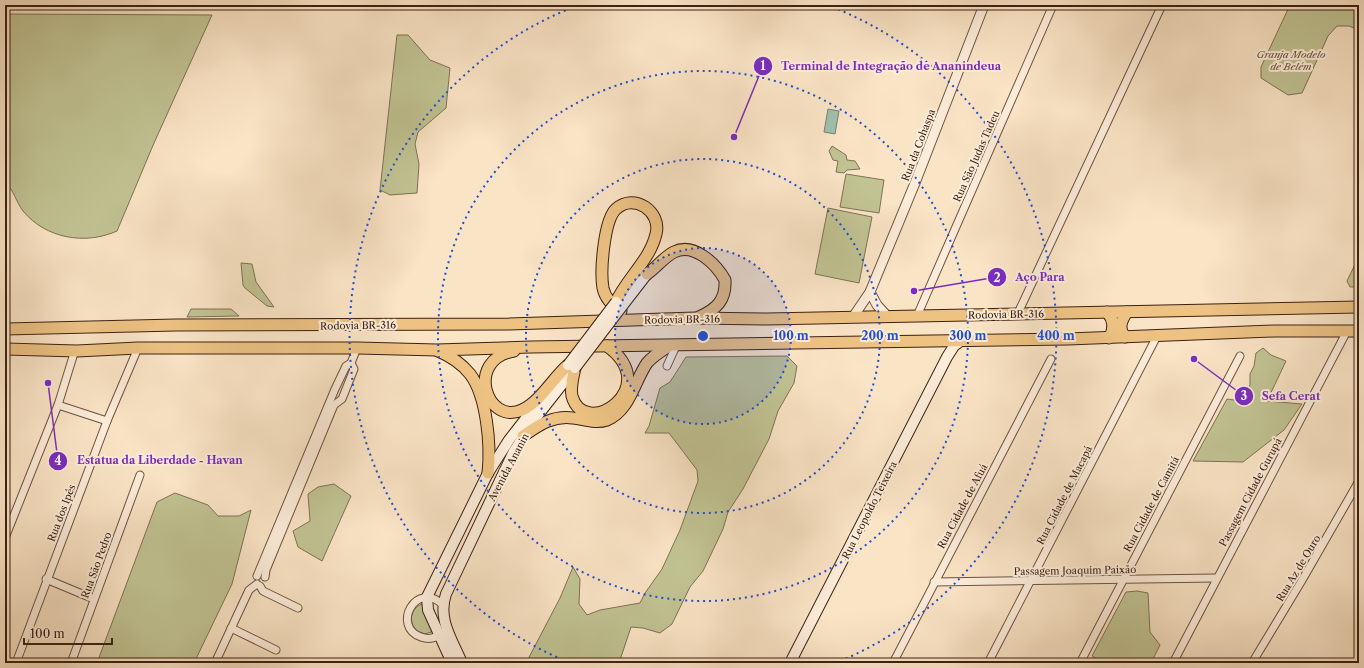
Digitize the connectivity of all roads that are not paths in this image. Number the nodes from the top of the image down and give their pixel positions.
1 (984, 5) edge
2 (1053, 5) edge
3 (1162, 5) edge
4 (647, 274) joint
5 (870, 292) junction
6 (619, 303) junction
7 (1359, 307) edge
8 (1107, 312) junction
9 (1127, 312) junction
10 (1018, 313) junction
11 (887, 316) junction
12 (917, 316) junction
13 (853, 317) junction
14 (695, 318) junction
15 (638, 319) junction
16 (5, 329) edge
17 (1347, 331) junction
18 (1359, 331) edge
19 (1156, 336) junction
20 (1125, 337) junction
21 (1109, 338) junction
22 (940, 340) junction
23 (962, 340) junction
24 (607, 346) junction
25 (672, 346) junction
26 (531, 347) junction
27 (138, 348) junction
28 (357, 348) junction
29 (5, 349) edge
30 (75, 350) junction
31 (438, 350) junction
32 (1240, 356) dead end
33 (947, 357) junction
34 (1051, 359) dead end
35 (351, 363) junction
36 (667, 366) dead end
37 (571, 367) junction
38 (341, 377) junction
39 (350, 380) junction
40 (332, 404) junction
41 (58, 405) junction
42 (107, 421) junction
43 (523, 436) junction
44 (488, 473) junction
45 (140, 475) dead end
46 (1359, 481) edge
47 (5, 538) edge
48 (1216, 578) junction
49 (46, 579) junction
50 (1123, 579) junction
51 (1032, 580) junction
52 (258, 582) junction
53 (934, 582) junction
54 (427, 597) junction
55 (94, 599) junction
56 (443, 605) junction
57 (298, 608) dead end
58 (232, 628) junction
59 (443, 632) junction
60 (276, 650) dead end
61 (16, 663) edge
62 (71, 663) edge
63 (215, 663) edge
64 (452, 663) edge
65 (462, 663) edge
66 (790, 663) edge
67 (893, 663) edge
68 (988, 663) edge
69 (1080, 663) edge
70 (1173, 663) edge
71 (1252, 663) edge

1 - 5 street, Rua da Cohaspa
2 - 12 street, Rua São Judas Tadeu
3 - 10 street
4 - 6 main road, Avenida Ananin
4 - 14 highway
5 - 11 street
5 - 13 street, Rua da Cohaspa
6 - 15 highway
6 - 37 main road, Avenida Ananin, bridge
7 - 9 highway, Rodovia BR-316
8 - 9 highway, Rodovia BR-316
8 - 10 highway, Rodovia BR-316
8 - 21 highway
9 - 20 highway
10 - 12 highway, Rodovia BR-316
11 - 12 highway, Rodovia BR-316
11 - 13 highway, Rodovia BR-316
13 - 14 highway, Rodovia BR-316
14 - 15 highway, Rodovia BR-316
15 - 16 highway, Rodovia BR-316
17 - 18 highway
17 - 19 highway
17 - 48 street, Passagem Cidade Gurupá
19 - 20 highway
19 - 51 street, Rua Cidade de Macapá
20 - 21 highway
21 - 23 highway
22 - 23 highway
22 - 25 highway
22 - 33 main road
23 - 33 main road, Rua Leopoldo Teixeira
24 - 25 highway
24 - 26 highway
24 - 37 highway
25 - 36 street
25 - 43 highway
26 - 31 highway
26 - 37 highway
27 - 28 highway
27 - 30 highway
27 - 42 street, Rua dos Ipês
28 - 31 highway
28 - 35 street
29 - 30 highway
30 - 41 street
31 - 44 highway
32 - 50 street, Rua Cidade de Camitá
33 - 66 main road, Rua Leopoldo Teixeira
34 - 53 street, Rua Cidade de Afuá
35 - 38 street
35 - 39 street
37 - 43 main road, Avenida Ananin
37 - 44 main road, Avenida Ananin
38 - 39 street
38 - 40 street
39 - 40 street
40 - 52 street
40 - 52 street
41 - 42 street
41 - 47 street
42 - 49 street, Rua dos Ipês
43 - 56 main road, Avenida Ananin
44 - 54 main road, Avenida Ananin
45 - 55 street, Rua São Pedro
46 - 71 street, Rua Az de Ouro
48 - 50 street, Passagem Joaquim Paixão
48 - 70 street, Passagem Cidade Gurupá
49 - 55 street
49 - 61 street, Rua dos Ipês
50 - 51 street, Passagem Joaquim Paixão
50 - 69 street, Rua Cidade de Camitá
51 - 53 street, Passagem Joaquim Paixão
51 - 68 street, Rua Cidade de Macapá
52 - 57 street
52 - 58 street
53 - 67 street, Rua Cidade de Afuá
54 - 56 street
54 - 59 main road, Avenida Ananin
54 - 59 street
55 - 62 street, Rua São Pedro
56 - 59 main road, Avenida Ananin
58 - 60 street
58 - 63 street
59 - 64 main road, Avenida Ananin
59 - 65 main road, Avenida Ananin

